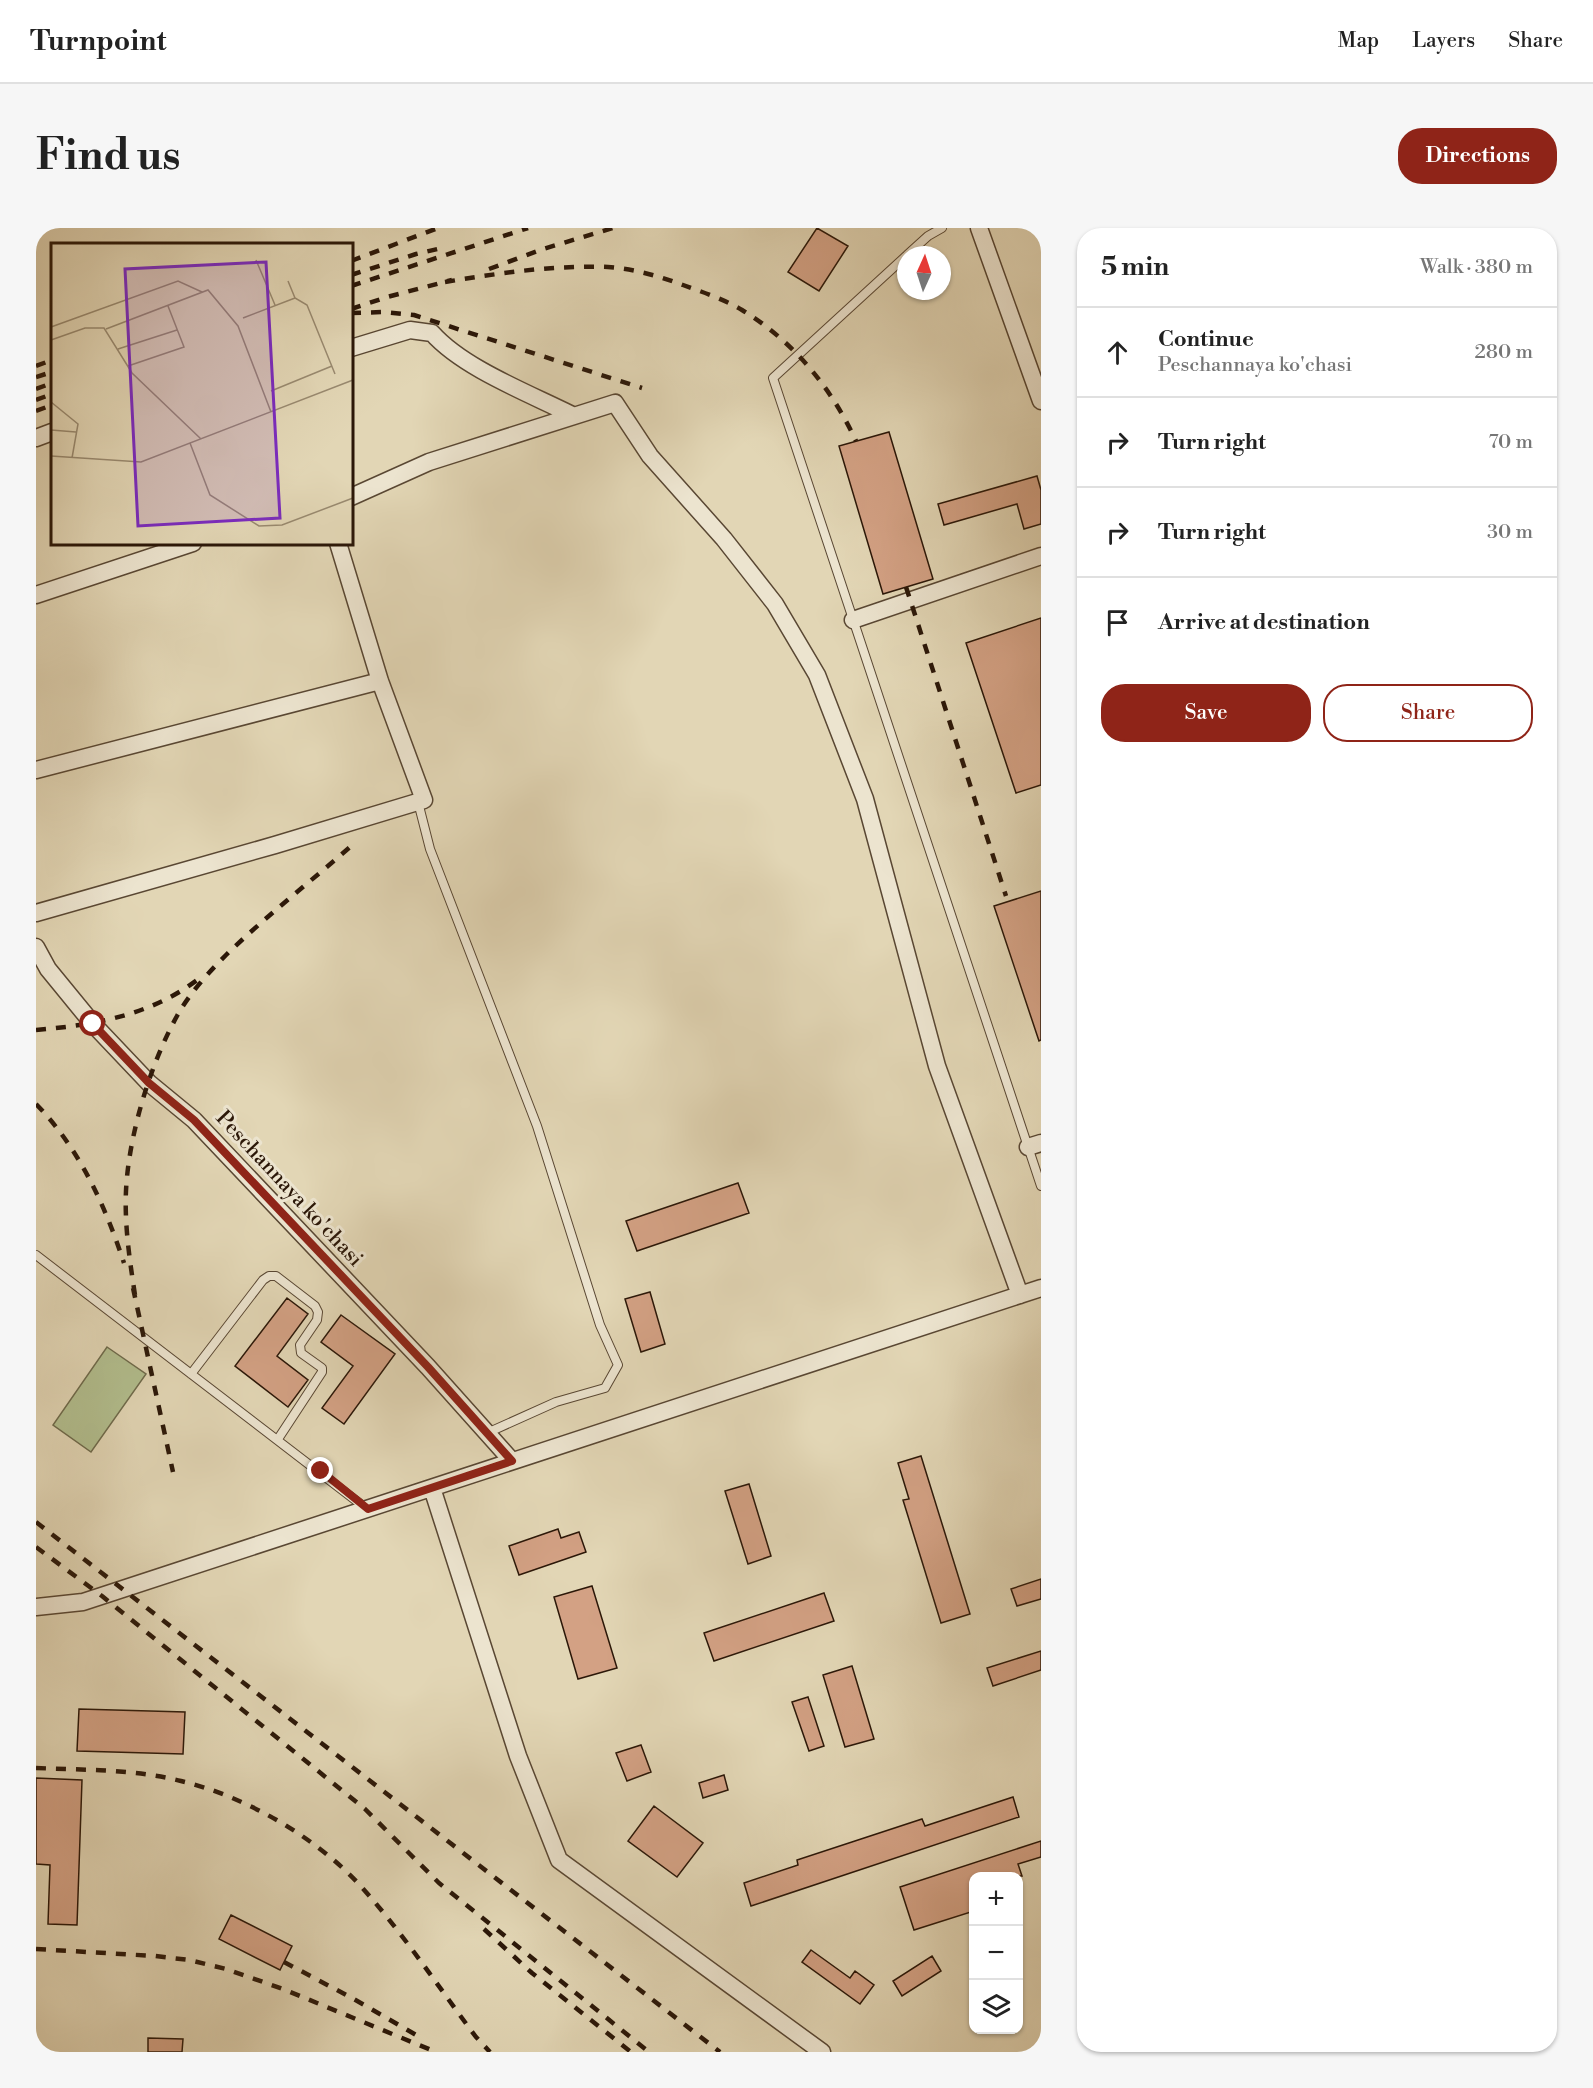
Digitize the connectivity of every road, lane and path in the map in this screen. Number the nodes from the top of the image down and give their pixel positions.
1 (942, 228) edge
2 (979, 228) edge
3 (918, 246) edge
4 (897, 265) edge
5 (352, 348) edge
6 (1041, 400) edge
7 (574, 416) junction
8 (51, 432) edge
9 (36, 438) edge
10 (352, 497) edge
11 (190, 544) edge
12 (338, 544) edge
13 (1041, 556) edge
14 (36, 595) edge
15 (853, 620) junction
16 (380, 681) junction
17 (36, 770) edge
18 (418, 802) junction
19 (36, 913) edge
20 (36, 947) edge
21 (1035, 1145) edge
22 (1041, 1186) edge
23 (36, 1255) edge
24 (1041, 1288) edge
25 (1020, 1295) junction
26 (191, 1374) junction
27 (487, 1434) junction
28 (278, 1439) junction
29 (512, 1461) junction
30 (432, 1488) junction
31 (368, 1509) junction
32 (36, 1607) edge
33 (822, 2052) edge

1 - 3 lane
2 - 6 street
4 - 15 lane
5 - 7 street
7 - 10 street
7 - 25 street
8 - 9 street
11 - 14 street
12 - 16 street
13 - 15 street
15 - 21 lane
16 - 17 street
16 - 18 street
18 - 19 street
18 - 27 lane
20 - 27 street, Peschannaya ko'chasi
21 - 22 lane
23 - 26 lane
24 - 25 street
25 - 29 street
26 - 28 lane
26 - 28 lane
27 - 29 street, Peschannaya ko'chasi
28 - 31 lane
29 - 30 street
30 - 31 street
30 - 33 street
31 - 32 street

